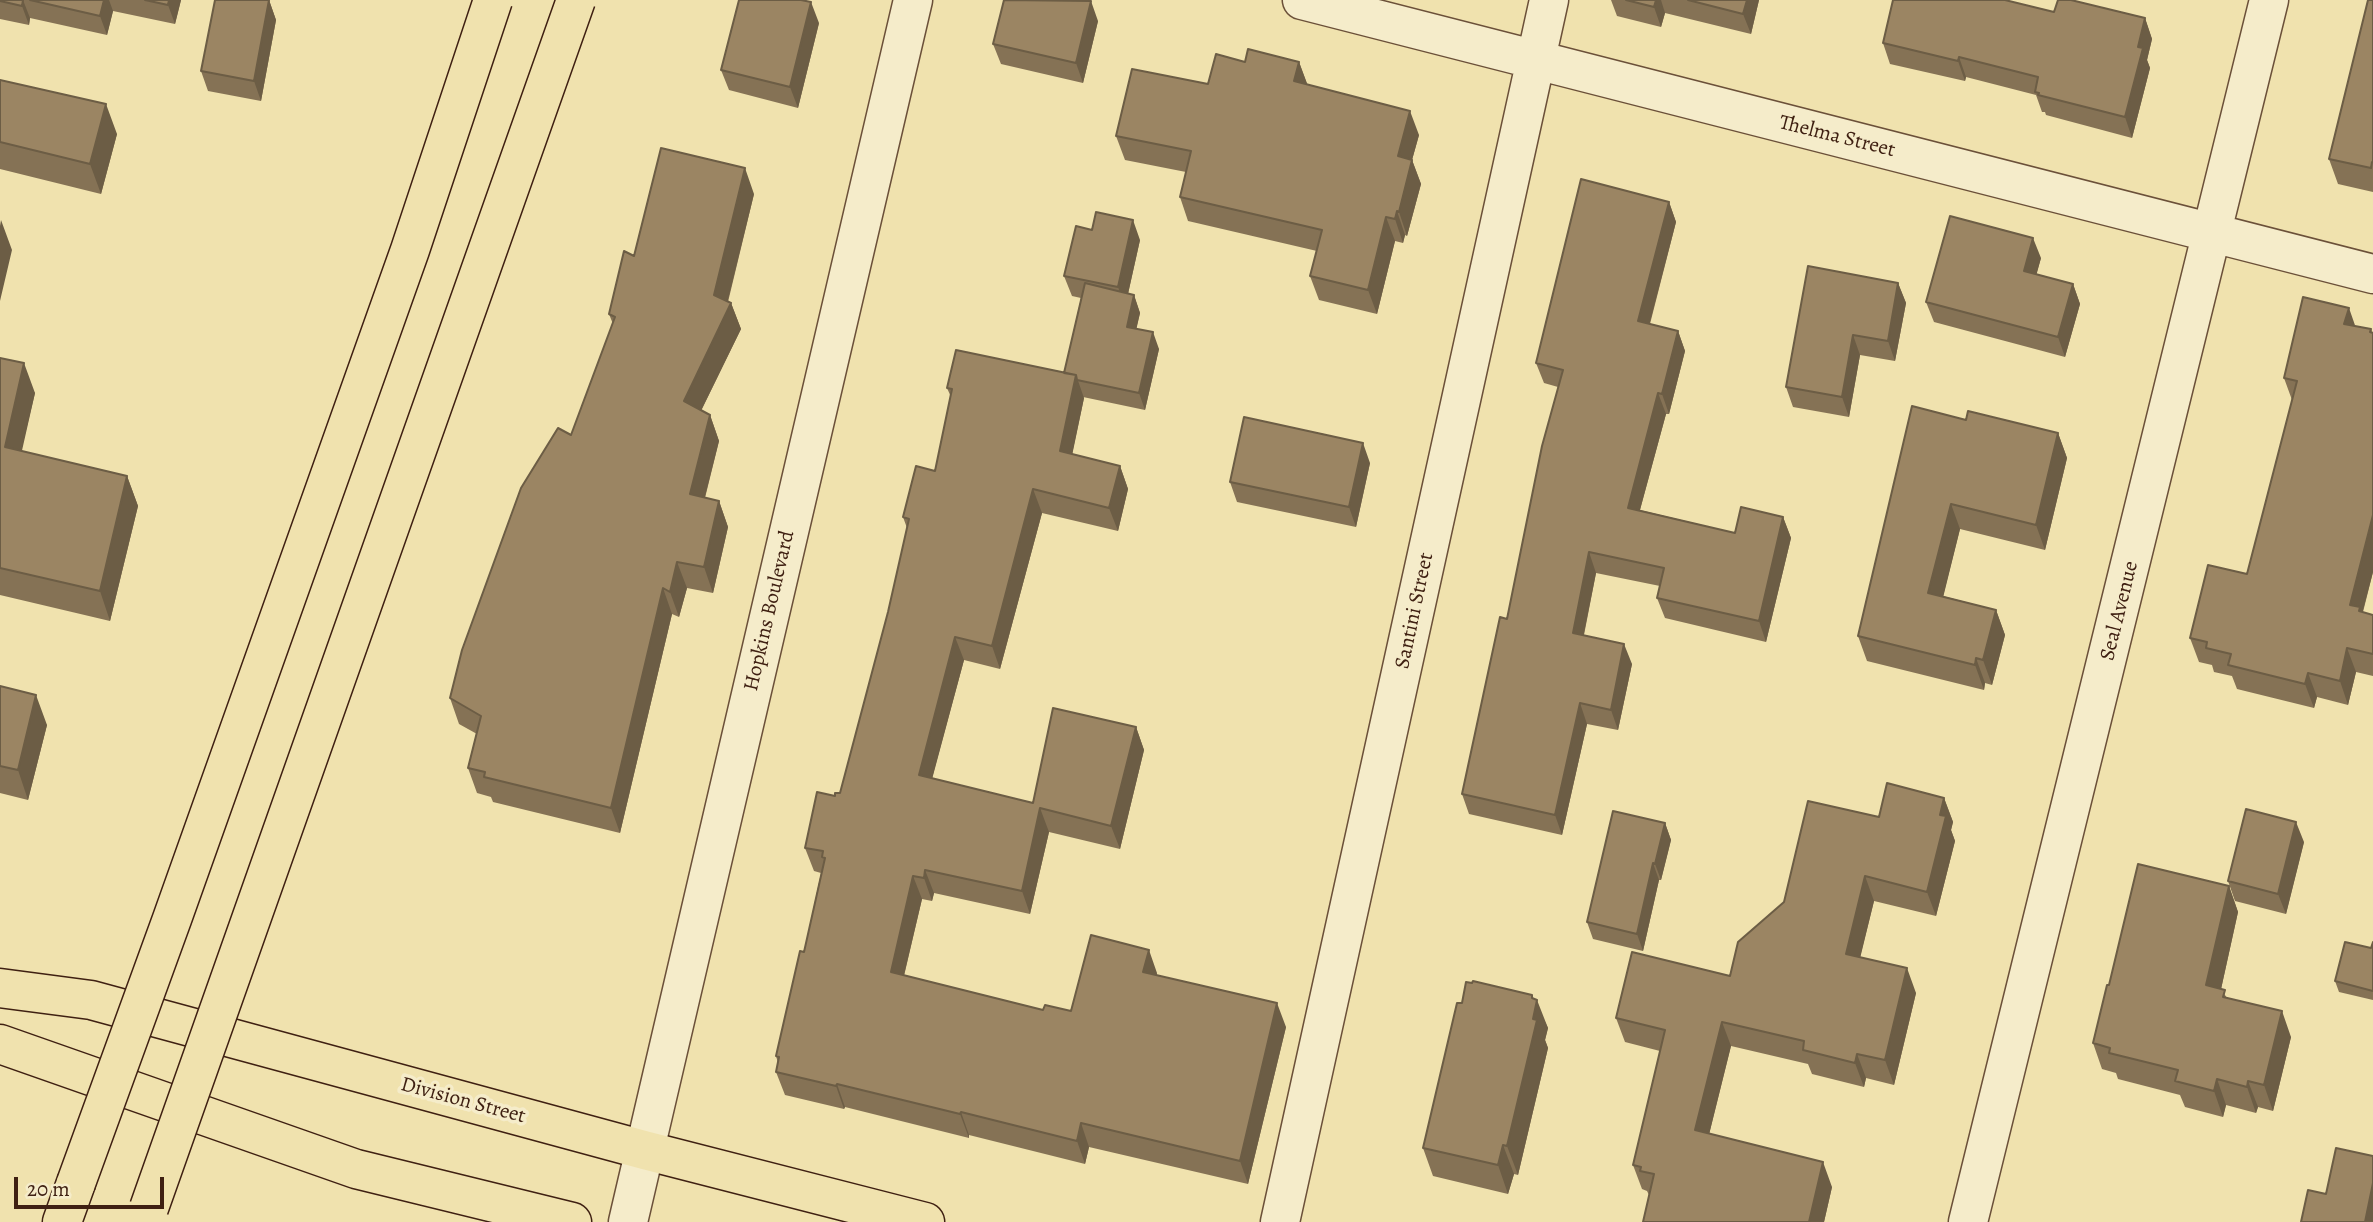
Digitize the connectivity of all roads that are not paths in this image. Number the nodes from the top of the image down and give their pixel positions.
1 (493, 0) edge
2 (576, 0) edge
3 (913, 0) edge
4 (1302, 0) edge
5 (1549, 0) edge
6 (2269, 0) edge
7 (1536, 60) junction
8 (2214, 232) junction
9 (2373, 274) edge
10 (0, 988) edge
11 (0, 1044) edge
12 (644, 1150) junction
13 (62, 1222) edge
14 (144, 1222) edge
15 (572, 1222) edge
16 (628, 1222) edge
17 (925, 1222) edge
18 (1280, 1222) edge
19 (1968, 1222) edge

1 - 13 main road, bridge
2 - 14 main road, bridge
3 - 12 street, Hopkins Boulevard
4 - 7 street, Thelma Street
5 - 7 street, Santini Street
6 - 8 street, Seal Avenue
7 - 8 street, Thelma Street
7 - 18 street, Santini Street
8 - 9 street, Thelma Street
8 - 19 street, Seal Avenue
10 - 12 main road, Division Street
11 - 15 main road
12 - 16 street, Hopkins Boulevard
12 - 17 main road, Division Street

